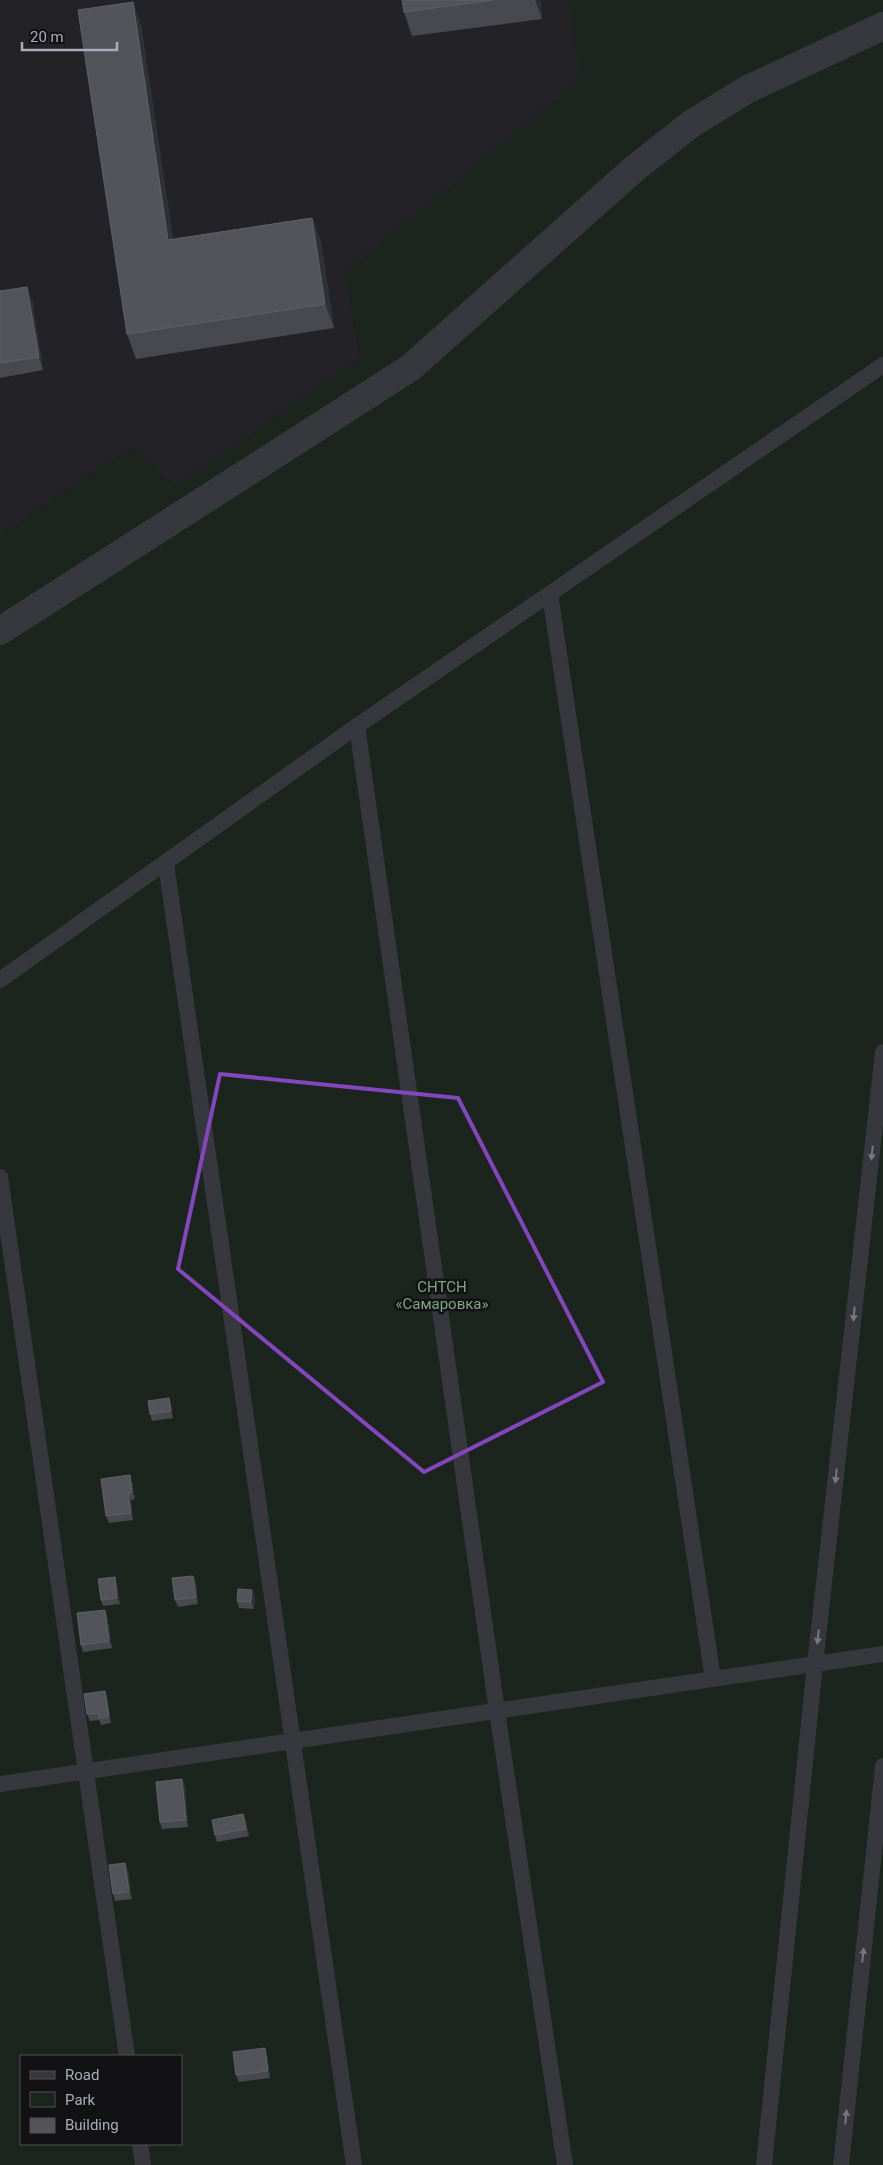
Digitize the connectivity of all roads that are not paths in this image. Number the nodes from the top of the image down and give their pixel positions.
1 (883, 26) edge
2 (883, 365) edge
3 (550, 594) junction
4 (0, 631) edge
5 (358, 726) junction
6 (166, 864) junction
7 (0, 980) edge
8 (883, 1052) edge
9 (0, 1177) edge
10 (883, 1654) edge
11 (815, 1664) junction
12 (713, 1679) junction
13 (497, 1710) junction
14 (294, 1740) junction
15 (883, 1766) edge
16 (85, 1773) junction
17 (0, 1784) edge
18 (127, 2055) edge
19 (140, 2145) edge
20 (143, 2165) edge
21 (354, 2165) edge
22 (565, 2165) edge
23 (764, 2165) edge
24 (841, 2165) edge

1 - 4 street
2 - 3 lane
3 - 5 lane
3 - 12 lane
5 - 6 lane
5 - 13 lane
6 - 7 lane
6 - 14 lane
8 -> 11 lane
9 - 16 lane
10 - 11 lane
11 - 12 lane
11 - 23 lane
12 - 13 lane
13 - 14 lane
13 - 22 lane
14 - 16 lane
14 - 21 lane
24 -> 15 lane
16 - 17 lane
16 - 18 lane
19 - 20 lane

